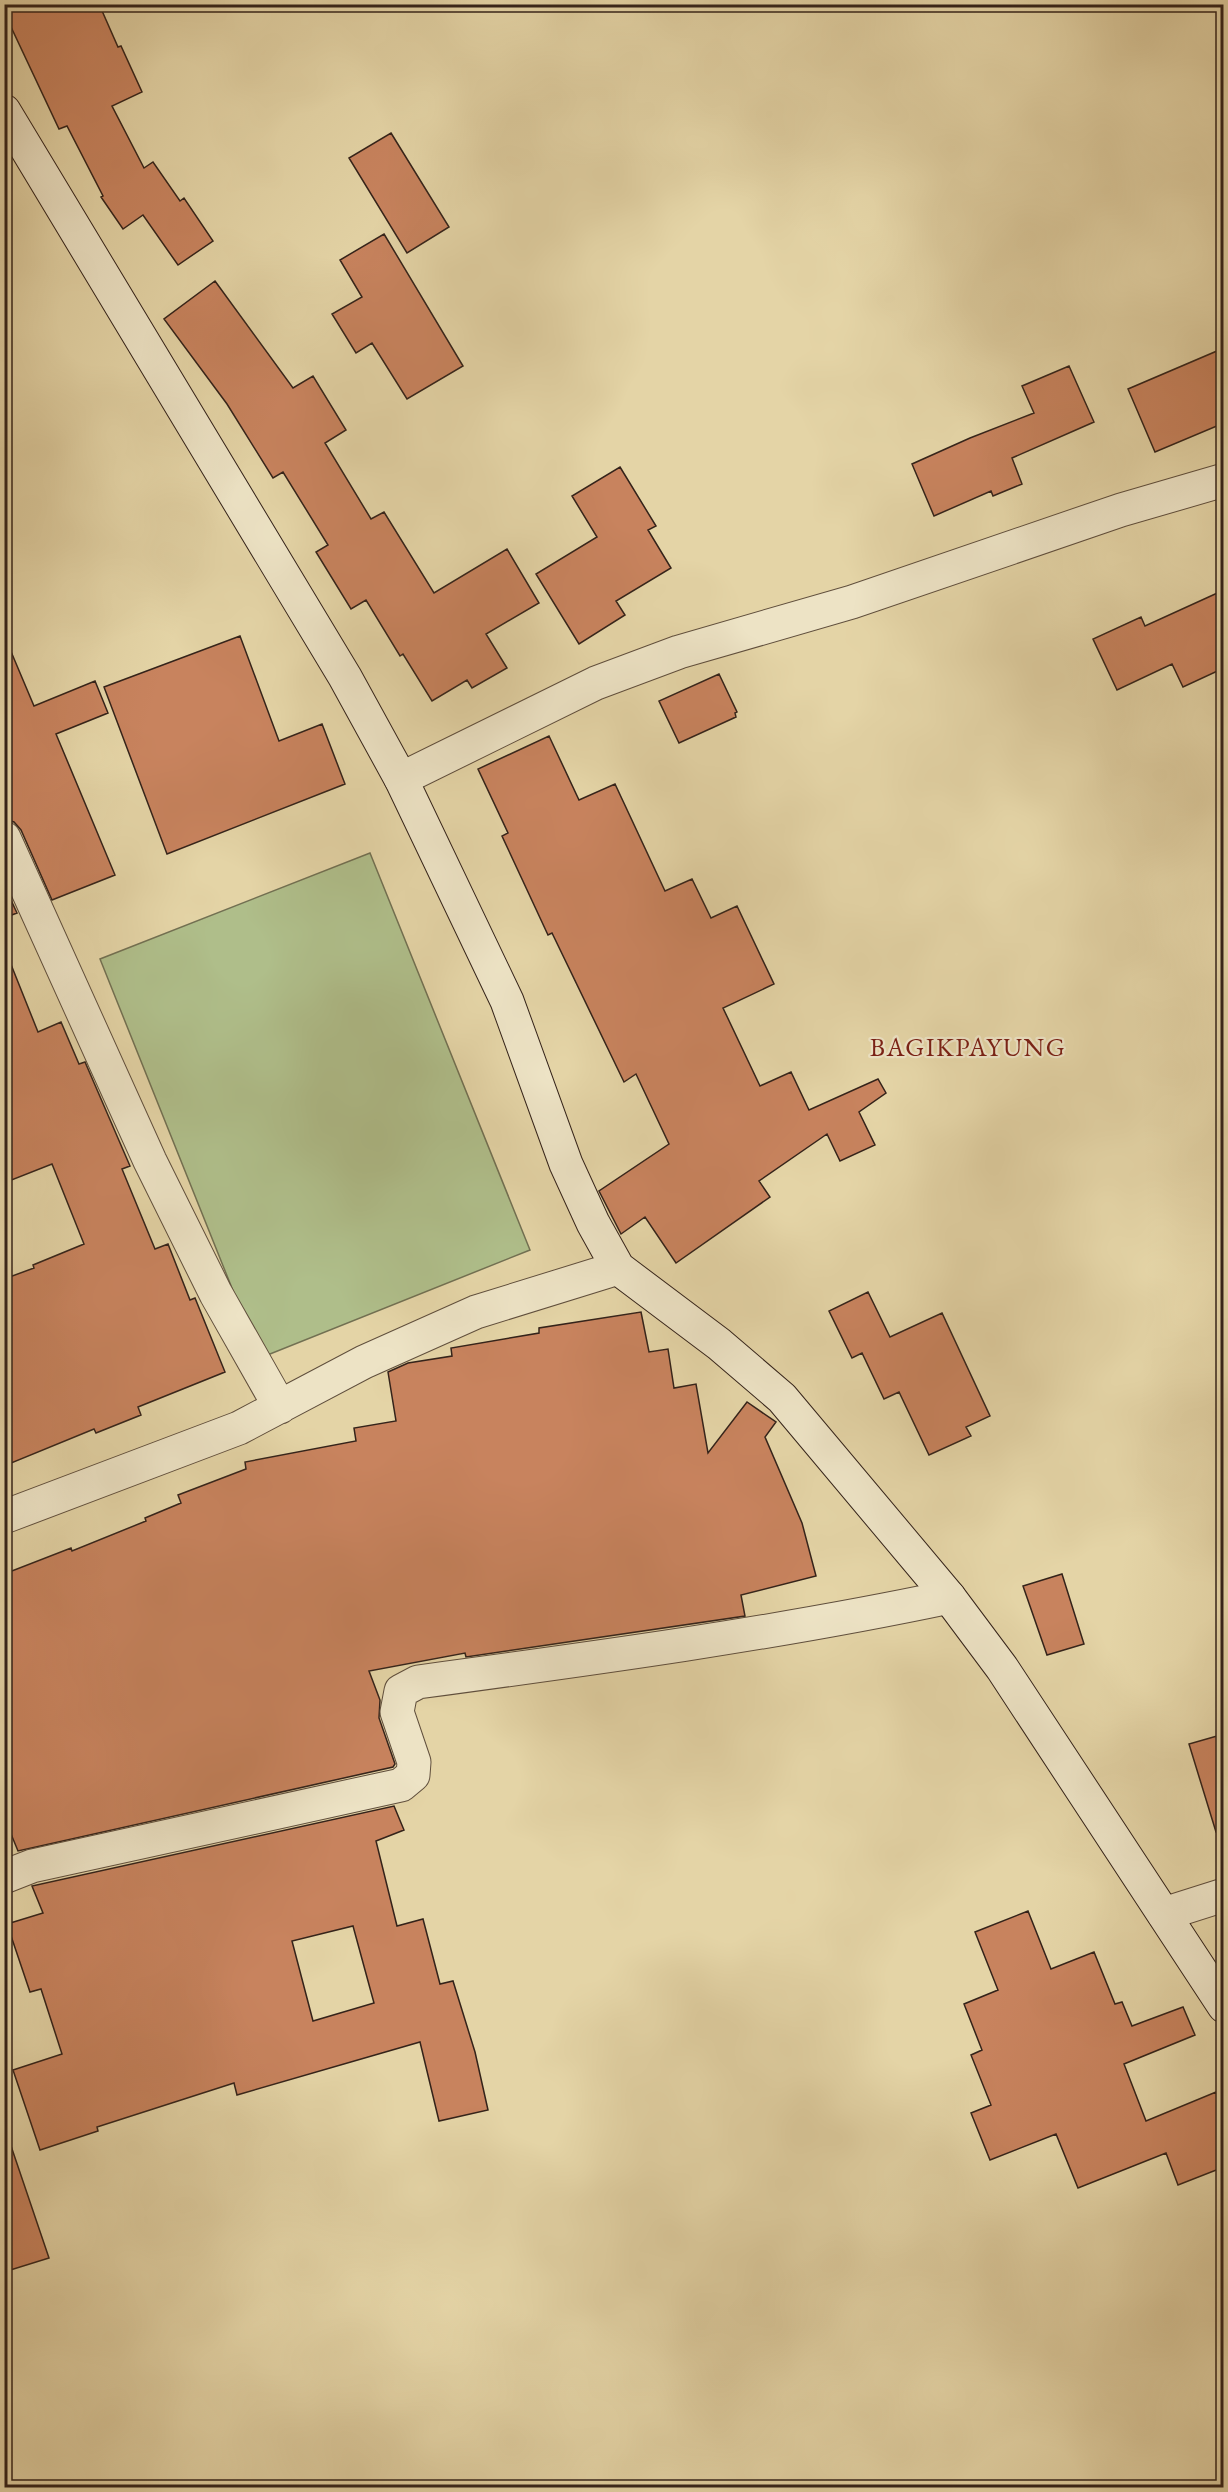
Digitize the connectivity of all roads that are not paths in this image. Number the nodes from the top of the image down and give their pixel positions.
1 (4, 111) edge
2 (1224, 480) edge
3 (401, 779) junction
4 (4, 838) edge
5 (618, 1268) junction
6 (280, 1407) junction
7 (4, 1517) edge
8 (949, 1597) junction
9 (4, 1877) edge
10 (1224, 1895) edge
11 (1164, 1914) junction
12 (1224, 2006) edge

1 - 3 street
2 - 3 street
3 - 5 street
4 - 6 street
5 - 6 street
5 - 8 street
6 - 7 street
8 - 9 street
8 - 11 street
10 - 11 street
11 - 12 street

